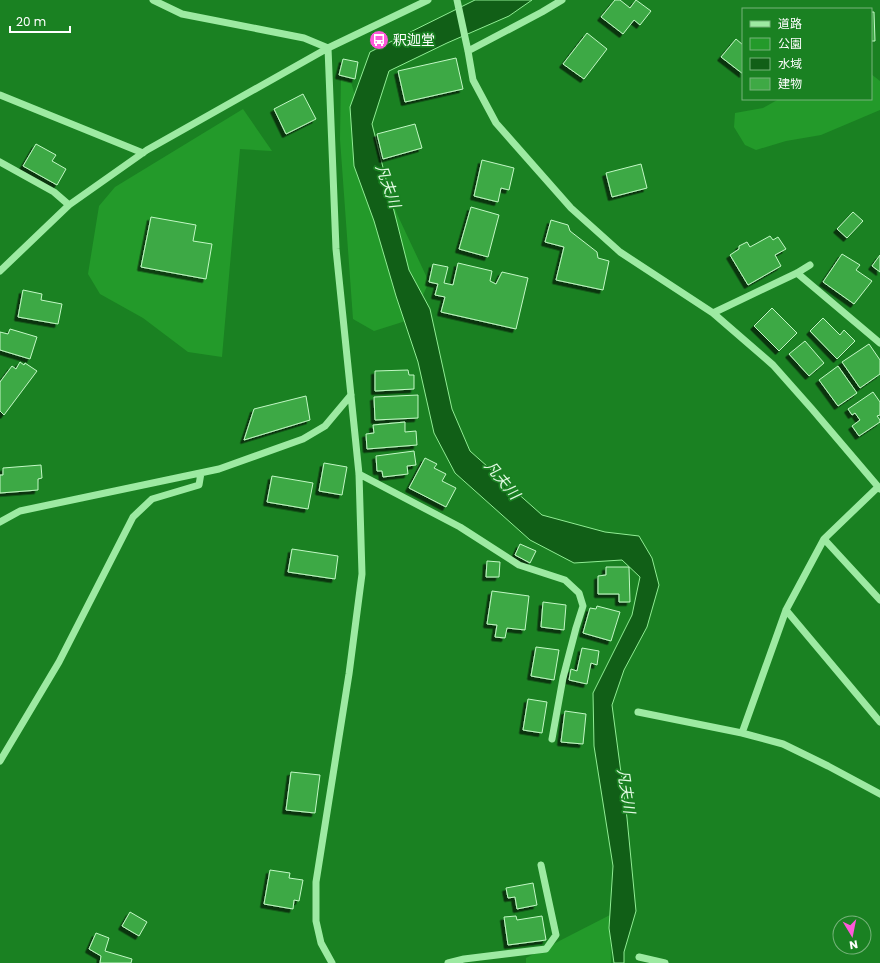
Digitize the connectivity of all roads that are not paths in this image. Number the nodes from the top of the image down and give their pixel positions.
1 (154, 0) edge
2 (428, 0) edge
3 (457, 0) edge
4 (562, 0) edge
5 (328, 48) junction
6 (468, 51) junction
7 (0, 95) edge
8 (143, 153) junction
9 (0, 162) edge
10 (69, 205) junction
11 (810, 265) dead end
12 (0, 271) edge
13 (797, 273) junction
14 (713, 313) junction
15 (880, 343) edge
16 (351, 395) junction
17 (201, 473) junction
18 (359, 474) junction
19 (879, 488) edge
20 (0, 522) edge
21 (824, 539) junction
22 (880, 600) edge
23 (786, 610) junction
24 (638, 712) dead end
25 (880, 722) edge
26 (742, 733) junction
27 (552, 739) dead end
28 (0, 761) edge
29 (880, 794) edge
30 (541, 865) dead end
31 (639, 957) dead end
32 (332, 963) edge
33 (448, 963) edge
34 (665, 963) edge

1 - 5 street
2 - 5 street
3 - 6 street
4 - 6 street
5 - 8 street
5 - 16 street
6 - 14 street
7 - 8 street
8 - 10 street
9 - 10 street
10 - 12 street
11 - 13 street
13 - 14 street
13 - 15 street
14 - 19 street
16 - 17 street
16 - 18 street
17 - 20 street
17 - 28 street
18 - 27 street
18 - 32 street
19 - 21 street
21 - 22 street
21 - 23 street
23 - 25 street
23 - 26 street
24 - 26 street
26 - 29 street
30 - 33 street
31 - 34 street

